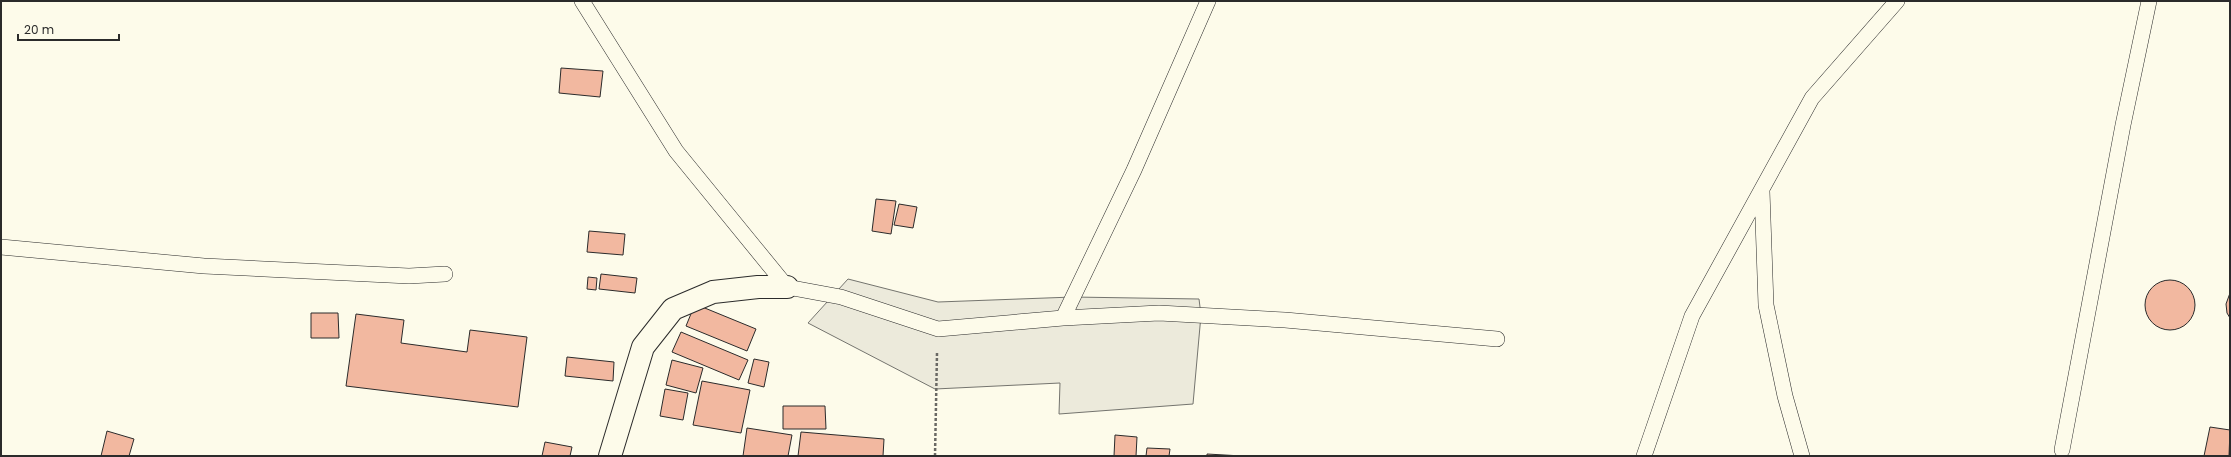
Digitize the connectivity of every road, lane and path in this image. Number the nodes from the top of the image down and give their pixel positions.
1 (582, 1) edge
2 (1208, 1) edge
3 (1897, 1) edge
4 (2149, 1) edge
5 (1762, 190) junction
6 (1, 247) edge
7 (445, 274) dead end
8 (787, 287) junction
9 (1062, 318) junction
10 (938, 329) junction
11 (1498, 339) dead end
12 (2062, 450) dead end
13 (610, 456) edge
14 (935, 456) edge
15 (1644, 456) edge
16 (1802, 456) edge

1 - 8 lane
2 - 9 lane
3 - 5 lane
4 - 12 lane
5 - 15 lane
5 - 16 lane
6 - 7 lane
8 - 10 lane
8 - 13 street
9 - 10 lane
9 - 11 lane
10 - 14 path

